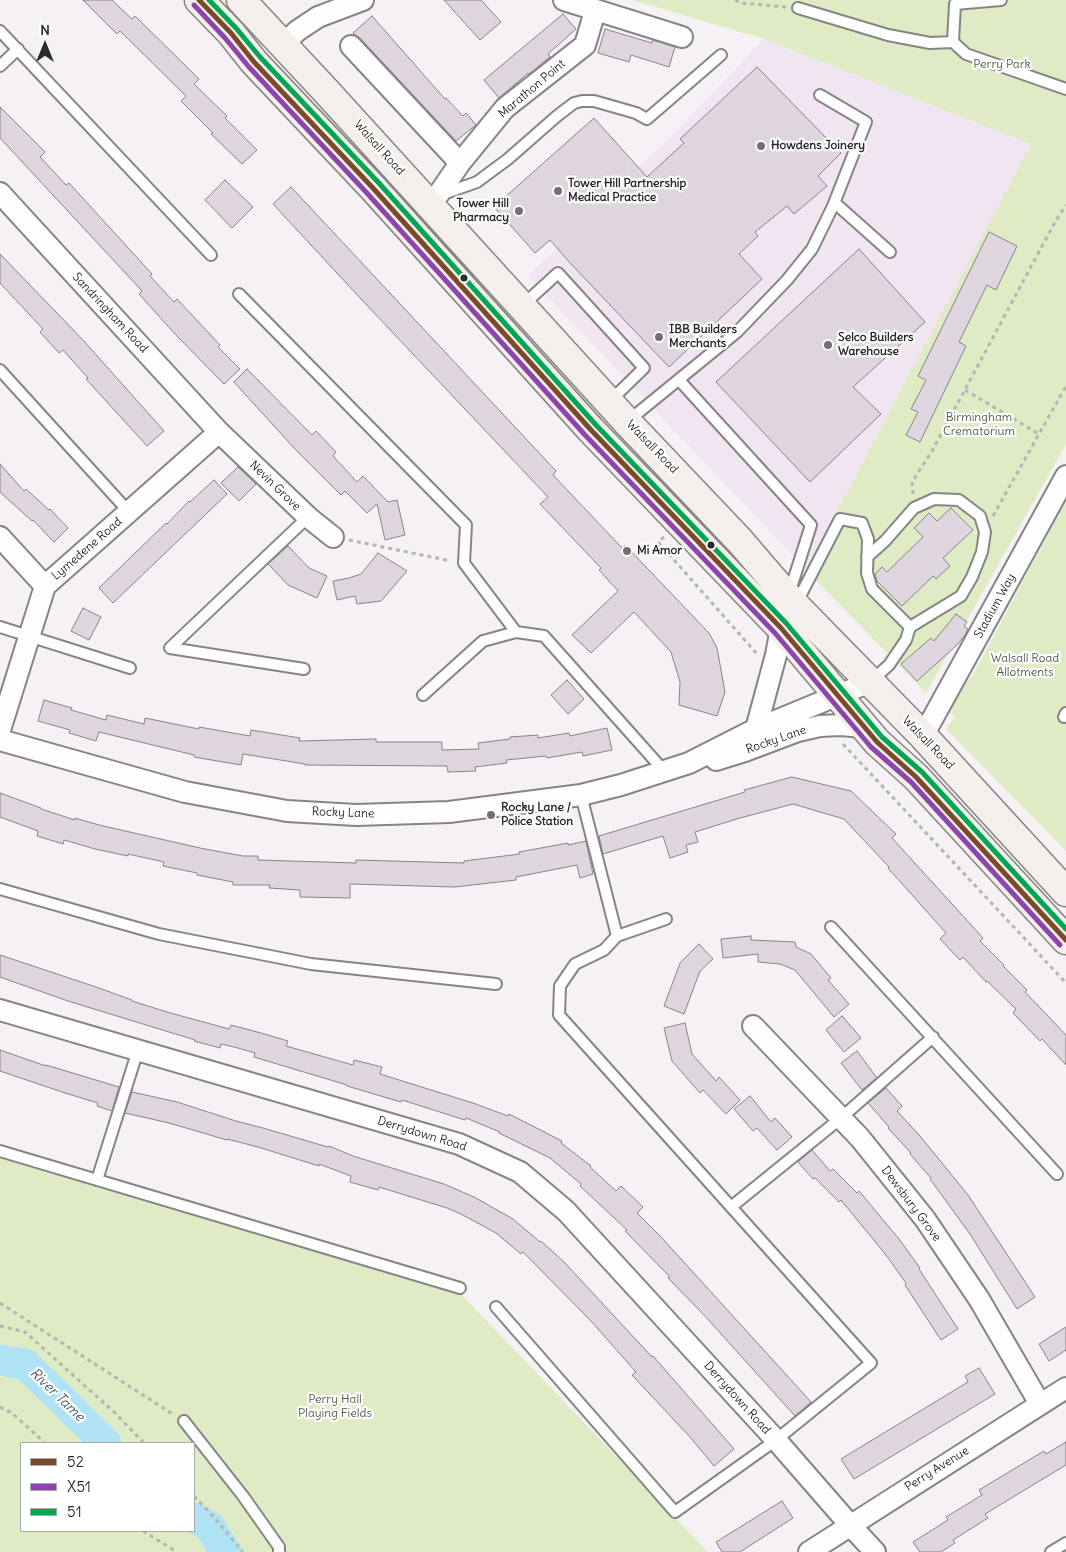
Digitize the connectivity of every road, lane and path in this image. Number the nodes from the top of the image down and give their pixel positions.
1 (200, 0) edge
2 (241, 0) edge
3 (363, 0) edge
4 (564, 0) edge
5 (734, 0) edge
6 (1001, 0) edge
7 (956, 2) edge
8 (799, 8) joint
9 (595, 11) junction
10 (0, 31) edge
11 (682, 38) dead end
12 (953, 42) junction
13 (283, 45) junction
14 (351, 46) dead end
15 (18, 50) junction
16 (721, 55) dead end
17 (0, 66) edge
18 (1066, 88) edge
19 (820, 95) dead end
20 (460, 163) junction
21 (0, 194) edge
22 (432, 198) junction
23 (834, 203) junction
24 (1066, 205) edge
25 (890, 252) dead end
26 (211, 255) dead end
27 (239, 294) dead end
28 (522, 306) junction
29 (0, 370) edge
30 (679, 380) junction
31 (1066, 386) edge
32 (965, 390) junction
33 (609, 402) junction
34 (628, 422) junction
35 (219, 432) junction
36 (1039, 434) junction
37 (1066, 476) edge
38 (914, 508) junction
39 (129, 512) junction
40 (308, 517) junction
41 (985, 532) junction
42 (0, 537) edge
43 (332, 537) joint
44 (866, 557) junction
45 (464, 563) junction
46 (46, 586) junction
47 (792, 601) junction
48 (0, 627) edge
49 (910, 627) junction
50 (781, 628) junction
51 (516, 632) junction
52 (30, 637) junction
53 (130, 668) dead end
54 (304, 669) dead end
55 (870, 682) junction
56 (422, 695) dead end
57 (837, 695) junction
58 (863, 727) junction
59 (756, 729) junction
60 (0, 730) edge
61 (923, 736) junction
62 (0, 740) edge
63 (689, 763) junction
64 (665, 772) junction
65 (916, 777) junction
66 (582, 794) junction
67 (0, 889) edge
68 (1066, 892) edge
69 (666, 919) dead end
70 (831, 927) dead end
71 (617, 936) junction
72 (1066, 940) edge
73 (496, 984) dead end
74 (0, 1010) edge
75 (753, 1026) dead end
76 (933, 1038) junction
77 (138, 1050) junction
78 (841, 1118) junction
79 (0, 1151) edge
80 (1057, 1174) dead end
81 (97, 1180) junction
82 (731, 1207) junction
83 (460, 1288) dead end
84 (0, 1302) edge
85 (496, 1307) dead end
86 (0, 1326) edge
87 (1066, 1388) edge
88 (1040, 1404) junction
89 (0, 1407) edge
90 (184, 1421) joint
91 (776, 1440) junction
92 (44, 1442) edge
93 (143, 1442) edge
94 (195, 1497) edge
95 (850, 1525) junction
96 (145, 1532) edge
97 (1066, 1543) edge
98 (177, 1552) edge
99 (243, 1552) edge
100 (280, 1552) edge
101 (809, 1552) edge
102 (875, 1552) edge
103 (1051, 1552) edge

1 - 50 highway
2 - 13 highway, Walsall Road
3 - 13 street
4 - 9 street
5 - 8 path
6 - 7 lane
7 - 12 lane
8 - 12 lane
9 - 11 street
9 - 20 street, Marathon Point
10 - 15 lane
12 - 18 lane
13 - 22 highway, Walsall Road
14 - 20 street
15 - 17 lane
15 - 26 lane
16 - 22 lane
19 - 23 lane
20 - 22 street, Marathon Point
21 - 35 street, Sandringham Road
22 - 28 highway, Walsall Road
23 - 25 lane
23 - 30 lane
24 - 32 path
27 - 45 lane
28 - 33 highway, Walsall Road
28 - 33 lane
29 - 39 lane
30 - 34 lane
30 - 47 lane
31 - 36 path
32 - 36 path
32 - 38 path
33 - 34 highway, Walsall Road
34 - 47 highway, Walsall Road
35 - 39 street, Lymedene Road
35 - 40 street, Nevin Grove
36 - 41 path
37 - 61 street, Stadium Way
38 - 41 lane
38 - 44 lane
39 - 46 street, Lymedene Road
40 - 43 street, Nevin Grove
40 - 54 lane
41 - 49 lane
42 - 46 street
43 - 45 path
44 - 47 lane
44 - 49 lane
45 - 51 lane
46 - 52 street, Lymedene Road
47 - 55 highway, Walsall Road
48 - 52 lane
49 - 55 lane
50 - 57 highway
50 - 59 street, Rocky Lane
51 - 56 lane
51 - 64 lane
52 - 53 lane
52 - 60 street, Lymedene Road
55 - 57 street, Rocky Lane
55 - 61 highway, Walsall Road
57 - 58 highway
57 - 59 street, Rocky Lane
58 - 63 street, Rocky Lane
58 - 65 highway
59 - 63 street, Rocky Lane
61 - 65 highway
61 - 68 highway, Walsall Road
62 - 66 street, Rocky Lane
63 - 64 street, Rocky Lane
64 - 66 street, Rocky Lane
65 - 72 highway
66 - 71 lane
67 - 73 lane
69 - 71 lane
70 - 76 lane
71 - 82 lane
74 - 77 street, Derrydown Road
75 - 78 street, Dewsbury Grove
76 - 78 lane
76 - 80 lane
77 - 81 lane
77 - 91 street, Derrydown Road
78 - 82 lane
78 - 88 street, Dewsbury Grove
79 - 81 lane
81 - 83 lane
82 - 91 lane
84 - 90 path
85 - 91 lane
86 - 93 path
87 - 88 street, Perry Avenue
88 - 95 street, Perry Avenue
89 - 92 path
90 - 100 lane
91 - 95 street, Derrydown Road
94 - 99 path
95 - 101 street, Perry Avenue
95 - 102 street, Derrydown Road
96 - 98 path
97 - 103 lane

